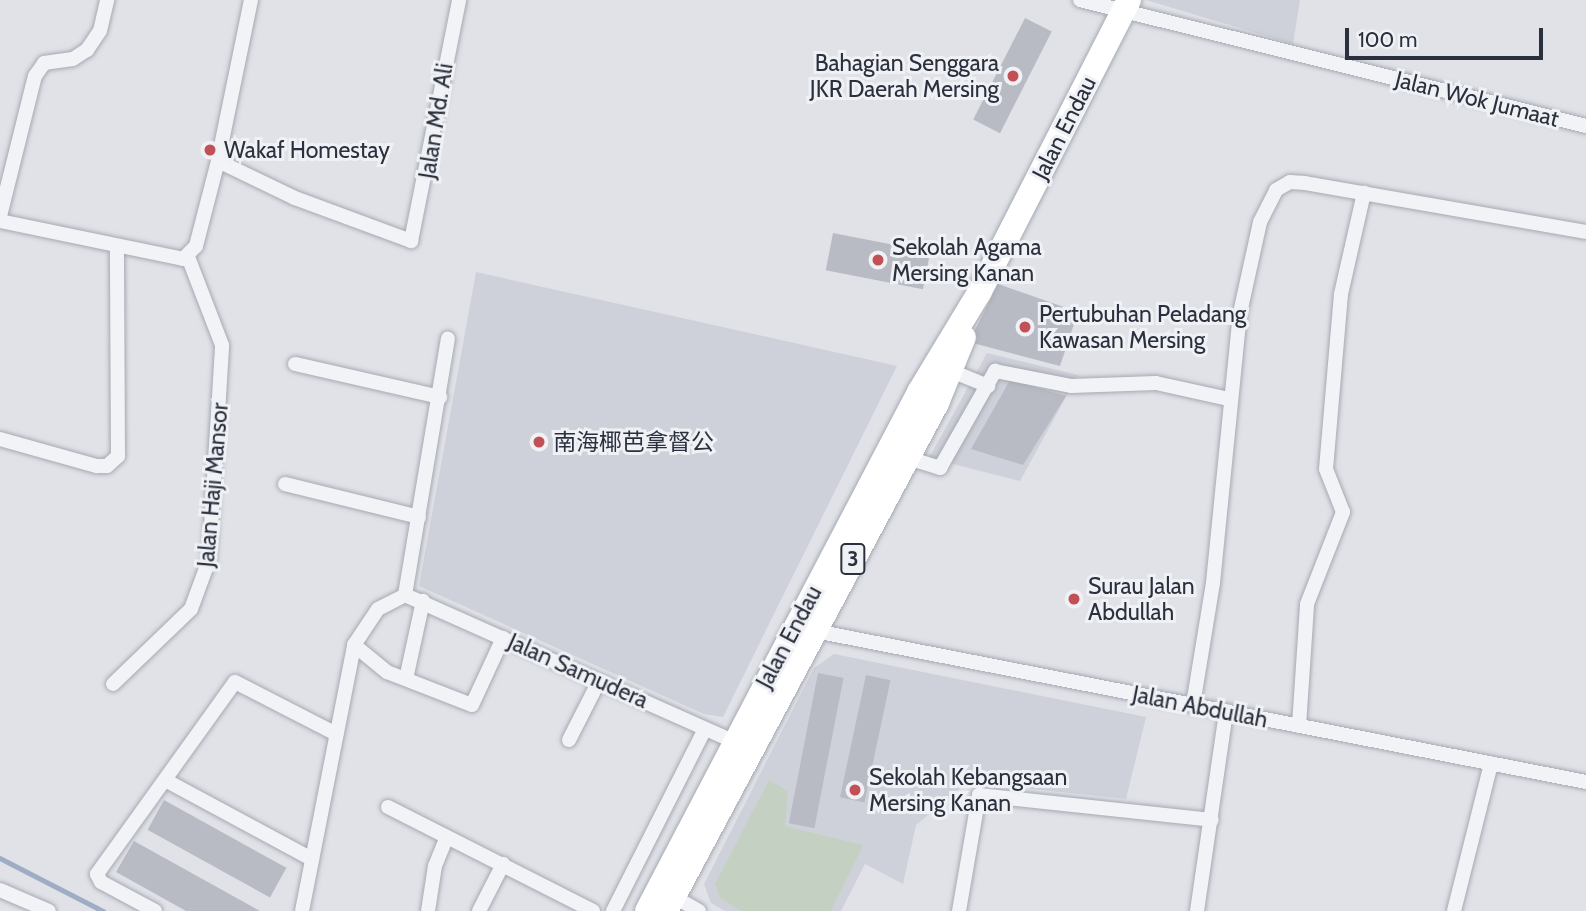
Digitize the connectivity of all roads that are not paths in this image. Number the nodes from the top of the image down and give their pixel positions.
1 (107, 0) edge
2 (251, 0) edge
3 (459, 0) edge
4 (1080, 0) edge
5 (1127, 4) edge
6 (1586, 126) edge
7 (218, 161) junction
8 (1364, 193) junction
9 (0, 219) edge
10 (1586, 232) edge
11 (117, 248) junction
12 (188, 257) junction
13 (448, 339) dead end
14 (295, 364) dead end
15 (943, 368) junction
16 (988, 386) junction
17 (440, 397) junction
18 (1228, 399) junction
19 (0, 439) edge
20 (908, 458) junction
21 (285, 484) dead end
22 (419, 517) junction
23 (405, 595) junction
24 (423, 601) junction
25 (815, 631) junction
26 (503, 638) junction
27 (354, 645) junction
28 (406, 679) junction
29 (599, 681) junction
30 (113, 684) dead end
31 (1193, 705) junction
32 (1226, 711) junction
33 (1298, 726) junction
34 (705, 729) junction
35 (336, 734) junction
36 (569, 740) dead end
37 (742, 745) junction
38 (1492, 764) junction
39 (165, 780) junction
40 (1586, 782) edge
41 (388, 807) dead end
42 (1212, 820) junction
43 (447, 837) junction
44 (312, 859) junction
45 (503, 864) junction
46 (0, 890) edge
47 (670, 904) edge
48 (49, 911) edge
49 (155, 911) edge
50 (302, 911) edge
51 (428, 911) edge
52 (479, 911) edge
53 (593, 911) edge
54 (613, 911) edge
55 (647, 911) edge
56 (699, 911) edge
57 (958, 911) edge
58 (1198, 911) edge
59 (1454, 911) edge

1 - 9 street
2 - 7 street
3 - 7 street, Jalan Md. Ali
4 - 5 street, Jalan Wok Jumaat
5 - 6 street, Jalan Wok Jumaat
5 - 15 highway, Jalan Endau / 3
7 - 12 street
8 - 10 street
8 - 18 street
8 - 33 street
9 - 11 street
11 - 12 street
11 - 19 street
12 - 30 street, Jalan Haji Mansor
13 - 17 street
14 - 17 street
15 - 16 street
15 - 20 highway, Jalan Endau / 3
15 - 37 highway, Jalan Endau / 3
16 - 18 street
16 - 20 street
17 - 22 street
18 - 31 street
20 - 25 highway, Jalan Endau / 3
21 - 22 street
22 - 23 street
23 - 24 street, Jalan Samudera
23 - 27 street
24 - 26 street, Jalan Samudera
24 - 28 street
25 - 31 street, Jalan Abdullah
25 - 37 highway, Jalan Endau / 3
26 - 28 street
26 - 29 street, Jalan Samudera
27 - 28 street
27 - 35 street
29 - 34 street, Jalan Samudera
29 - 36 street
31 - 32 street, Jalan Abdullah
32 - 33 street, Jalan Abdullah
32 - 42 street
33 - 38 street, Jalan Abdullah
34 - 37 street, Jalan Samudera
34 - 54 street
35 - 39 street
35 - 44 street
37 - 47 highway, Jalan Endau / 3
37 - 55 highway, Jalan Endau / 3
38 - 40 street, Jalan Abdullah
38 - 59 street
39 - 44 street
39 - 49 street
41 - 43 street
42 - 57 street
42 - 58 street
43 - 45 street
43 - 51 street
44 - 50 street
45 - 52 street
45 - 53 street
46 - 48 street
47 - 56 street

